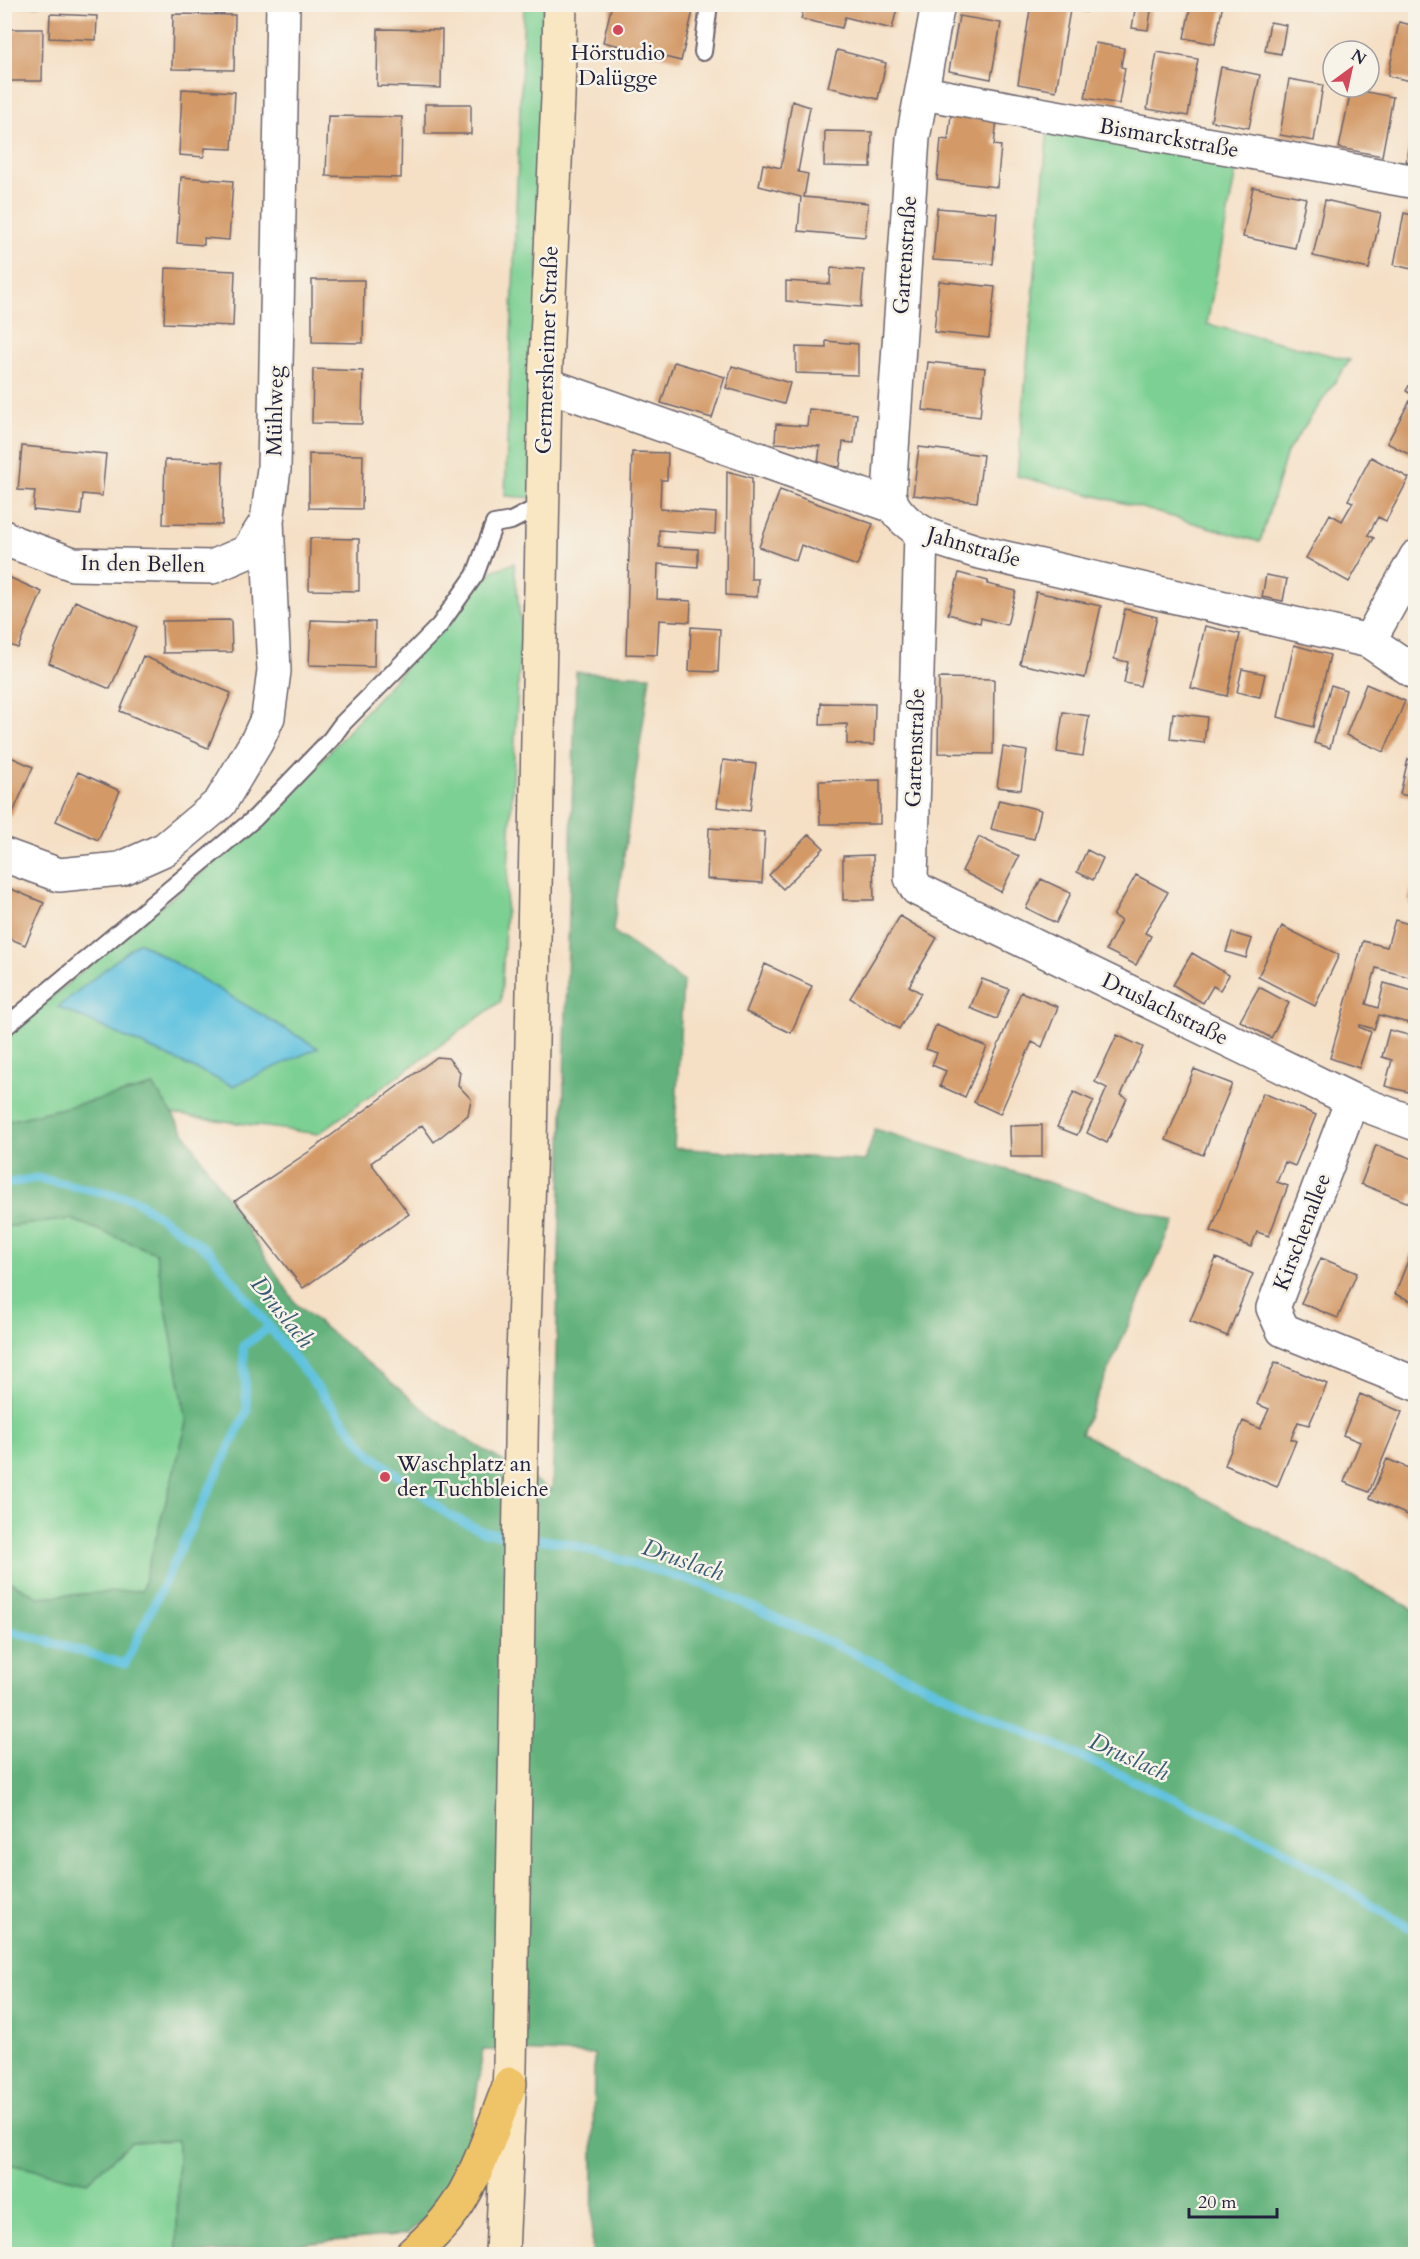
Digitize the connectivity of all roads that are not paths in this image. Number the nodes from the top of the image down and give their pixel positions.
1 (283, 4) edge
2 (560, 4) edge
3 (709, 4) edge
4 (938, 4) edge
5 (704, 52) dead end
6 (923, 93) junction
7 (1416, 182) edge
8 (545, 384) junction
9 (542, 505) junction
10 (893, 506) junction
11 (267, 521) junction
12 (921, 534) junction
13 (4, 537) edge
14 (1416, 557) edge
15 (1369, 641) junction
16 (1416, 674) edge
17 (4, 855) edge
18 (917, 889) joint
19 (4, 1028) edge
20 (1352, 1100) junction
21 (1416, 1124) edge
22 (1416, 1384) edge
23 (510, 2085) junction
24 (412, 2254) edge
25 (502, 2254) edge

1 - 11 street, Mühlweg
2 - 8 main road, Germersheimer Straße
3 - 5 lane
4 - 6 street, Gartenstraße
6 - 7 street, Bismarckstraße
6 - 10 street, Gartenstraße
8 - 9 main road, Germersheimer Straße
8 - 10 street, Jahnstraße
9 - 19 lane
9 - 23 main road, Germersheimer Straße
10 - 12 street, Jahnstraße
11 - 13 street, In den Bellen
11 - 17 street, Mühlweg
12 - 15 street, Jahnstraße
12 - 18 street, Gartenstraße
14 - 15 street
15 - 16 street, Jahnstraße
18 - 20 street, Druslachstraße
20 - 21 street, Druslachstraße
20 - 22 street, Kirschenallee
23 - 24 highway
23 - 25 main road, Germersheimer Straße

